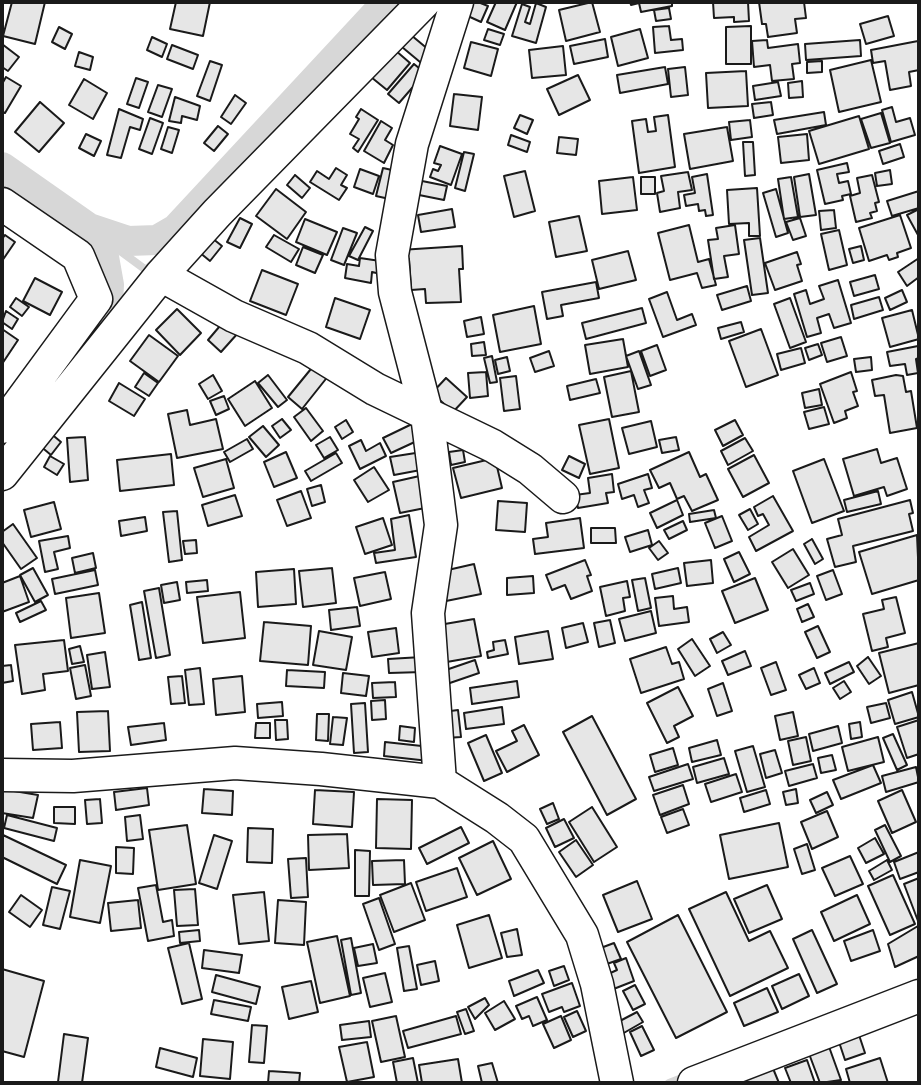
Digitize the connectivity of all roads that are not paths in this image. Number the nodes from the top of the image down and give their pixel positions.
1 (424, 2) edge
2 (457, 2) edge
3 (2, 204) edge
4 (161, 275) junction
5 (427, 415) junction
6 (2, 427) edge
7 (2, 474) edge
8 (563, 497) dead end
9 (2, 775) edge
10 (440, 782) junction
11 (919, 996) edge
12 (617, 1083) edge
13 (694, 1083) edge

1 - 4 street
2 - 5 street
3 - 6 street
4 - 5 street
4 - 7 street
5 - 8 street
5 - 10 street
9 - 10 street
10 - 12 street
11 - 13 street

